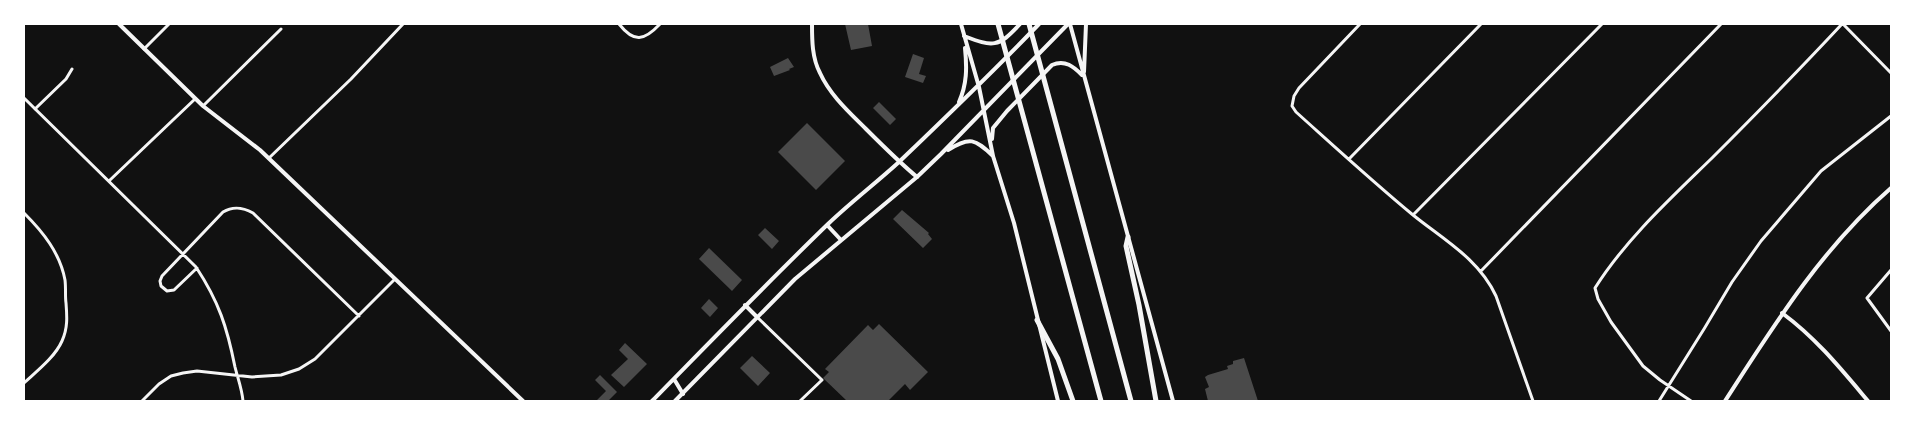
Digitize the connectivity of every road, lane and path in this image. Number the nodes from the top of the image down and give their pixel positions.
1 (119, 24) edge
2 (169, 24) edge
3 (402, 24) edge
4 (618, 24) edge
5 (660, 24) edge
6 (812, 24) edge
7 (961, 24) edge
8 (998, 24) edge
9 (1020, 24) edge
10 (1029, 24) edge
11 (1039, 24) edge
12 (1069, 24) edge
13 (1086, 24) edge
14 (1360, 24) edge
15 (1481, 24) edge
16 (1602, 24) edge
17 (1721, 24) edge
18 (1843, 24) edge
19 (281, 29) dead end
20 (964, 36) junction
21 (144, 49) junction
22 (72, 69) dead end
23 (1891, 73) edge
24 (1084, 77) junction
25 (979, 87) junction
26 (24, 98) edge
27 (195, 99) junction
28 (958, 105) junction
29 (203, 106) junction
30 (35, 109) junction
31 (984, 111) junction
32 (1891, 116) edge
33 (942, 154) junction
34 (993, 156) junction
35 (269, 158) junction
36 (1349, 159) junction
37 (899, 162) junction
38 (917, 177) junction
39 (110, 180) junction
40 (1891, 188) edge
41 (24, 213) edge
42 (1413, 215) junction
43 (827, 225) junction
44 (1128, 237) junction
45 (841, 240) junction
46 (184, 254) junction
47 (197, 268) junction
48 (1891, 270) edge
49 (1481, 271) junction
50 (395, 279) junction
51 (746, 305) junction
52 (1782, 313) junction
53 (358, 316) junction
54 (757, 317) junction
55 (1037, 320) junction
56 (1891, 330) edge
57 (237, 376) junction
58 (674, 379) junction
59 (24, 383) edge
60 (1669, 386) junction
61 (682, 394) junction
62 (142, 401) edge
63 (243, 401) edge
64 (523, 401) edge
65 (652, 401) edge
66 (675, 401) edge
67 (800, 401) edge
68 (1058, 401) edge
69 (1073, 401) edge
70 (1100, 401) edge
71 (1131, 401) edge
72 (1156, 401) edge
73 (1174, 401) edge
74 (1533, 401) edge
75 (1659, 401) edge
76 (1691, 401) edge
77 (1725, 401) edge
78 (1868, 401) edge

1 - 21 main road
2 - 21 street
3 - 35 street
4 - 5 street
6 - 37 main road
7 - 20 main road
8 - 70 highway
9 - 20 main road
10 - 71 highway
11 - 25 main road
12 - 24 main road
12 - 31 main road
13 - 24 main road
14 - 36 street
15 - 36 street
16 - 42 street
17 - 49 street
18 - 23 street
18 - 60 street
19 - 29 street
20 - 25 main road
20 - 28 main road
21 - 27 main road
22 - 30 street
24 - 34 main road
24 - 44 main road
25 - 28 main road
25 - 31 main road
26 - 30 street
27 - 29 main road
27 - 39 street
28 - 37 main road
29 - 35 main road
30 - 39 street
31 - 33 main road
31 - 34 main road
32 - 60 street
33 - 34 main road
33 - 38 main road
34 - 55 main road
35 - 50 main road
36 - 42 street
37 - 38 main road
37 - 43 main road
38 - 45 main road
39 - 46 street
40 - 52 main road
41 - 59 street
42 - 49 street
43 - 45 main road
43 - 51 main road
44 - 72 highway
44 - 73 main road
45 - 54 main road
46 - 47 street
46 - 47 street
46 - 53 street
47 - 57 street
48 - 56 street
49 - 74 street
50 - 53 street
50 - 64 main road
51 - 54 main road
51 - 58 main road
52 - 77 main road
52 - 78 main road
53 - 57 street
54 - 61 main road
54 - 67 street
55 - 68 main road
55 - 69 highway
57 - 62 street
57 - 63 street
58 - 61 main road
58 - 65 main road
60 - 75 street
60 - 76 street
61 - 66 main road

